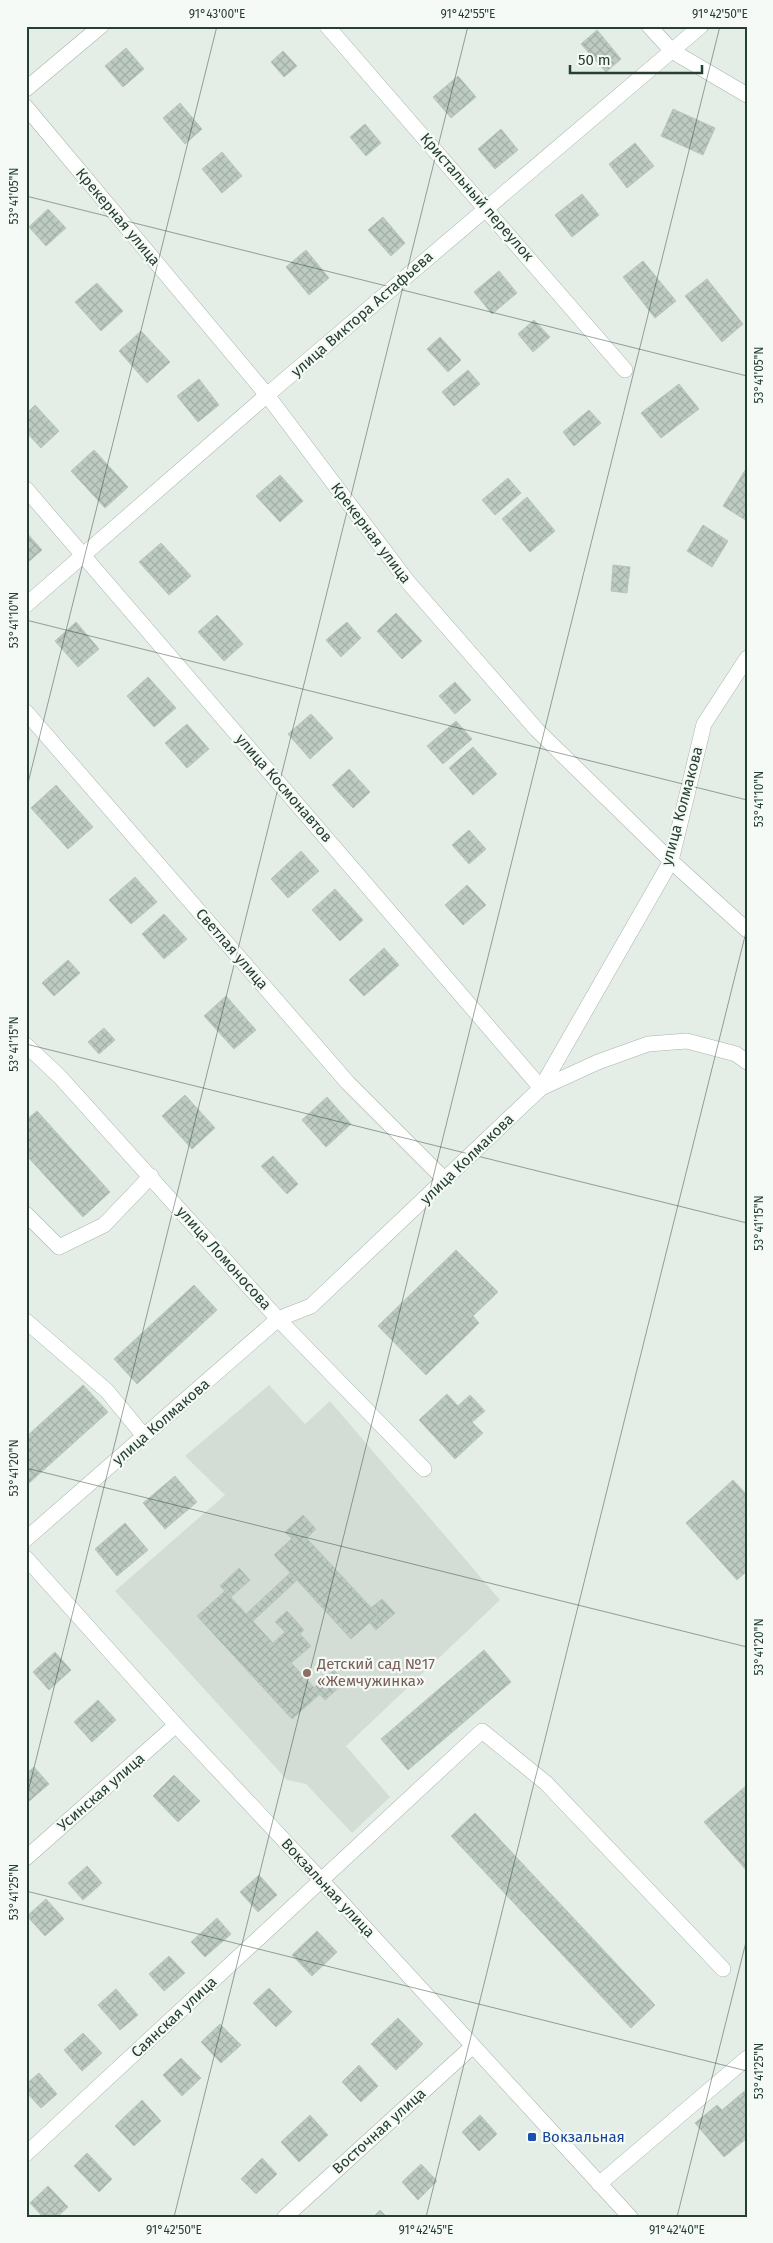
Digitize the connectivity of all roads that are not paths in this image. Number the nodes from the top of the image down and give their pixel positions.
1 (100, 26) edge
2 (327, 26) edge
3 (649, 26) edge
4 (701, 26) edge
5 (672, 51) junction
6 (26, 89) edge
7 (747, 96) edge
8 (26, 107) edge
9 (486, 208) junction
10 (625, 370) dead end
11 (267, 396) junction
12 (26, 488) edge
13 (83, 554) junction
14 (26, 605) edge
15 (747, 658) edge
16 (26, 712) edge
17 (670, 861) junction
18 (747, 930) edge
19 (26, 1045) edge
20 (747, 1062) edge
21 (541, 1088) junction
22 (151, 1176) junction
23 (445, 1180) junction
24 (26, 1214) edge
25 (278, 1319) junction
26 (26, 1321) edge
27 (144, 1436) junction
28 (424, 1469) dead end
29 (26, 1539) edge
30 (26, 1558) edge
31 (176, 1726) junction
32 (26, 1858) edge
33 (322, 1881) junction
34 (723, 1968) dead end
35 (473, 2046) junction
36 (747, 2058) edge
37 (26, 2154) edge
38 (599, 2184) junction
39 (285, 2217) edge
40 (630, 2217) edge

1 - 6 street
2 - 9 street, Кристальный переулок
3 - 5 street
4 - 5 street, улица Виктора Астафьева
5 - 7 street
5 - 9 street, улица Виктора Астафьева
8 - 11 street, Крекерная улица
9 - 10 street, Кристальный переулок
9 - 11 street, улица Виктора Астафьева
11 - 13 street, улица Виктора Астафьева
11 - 17 street, Крекерная улица
12 - 13 street, улица Космонавтов
13 - 14 street, улица Виктора Астафьева
13 - 21 street, улица Космонавтов
15 - 17 street, улица Колмакова
16 - 23 street, Светлая улица
17 - 18 street, Крекерная улица
17 - 21 street, улица Колмакова
19 - 22 street, улица Ломоносова
20 - 21 street
21 - 23 street, улица Колмакова
22 - 24 street
22 - 25 street, улица Ломоносова
23 - 25 street, улица Колмакова
25 - 27 street, улица Колмакова
25 - 28 street, улица Ломоносова
26 - 27 street
27 - 29 street, улица Колмакова
30 - 31 street, Вокзальная улица
31 - 32 street, Усинская улица
31 - 33 street, Вокзальная улица
33 - 34 street, Саянская улица
33 - 35 street, Вокзальная улица
33 - 37 street, Саянская улица
35 - 38 street, Вокзальная улица
35 - 39 street, Восточная улица
36 - 38 street
38 - 40 street, Вокзальная улица

